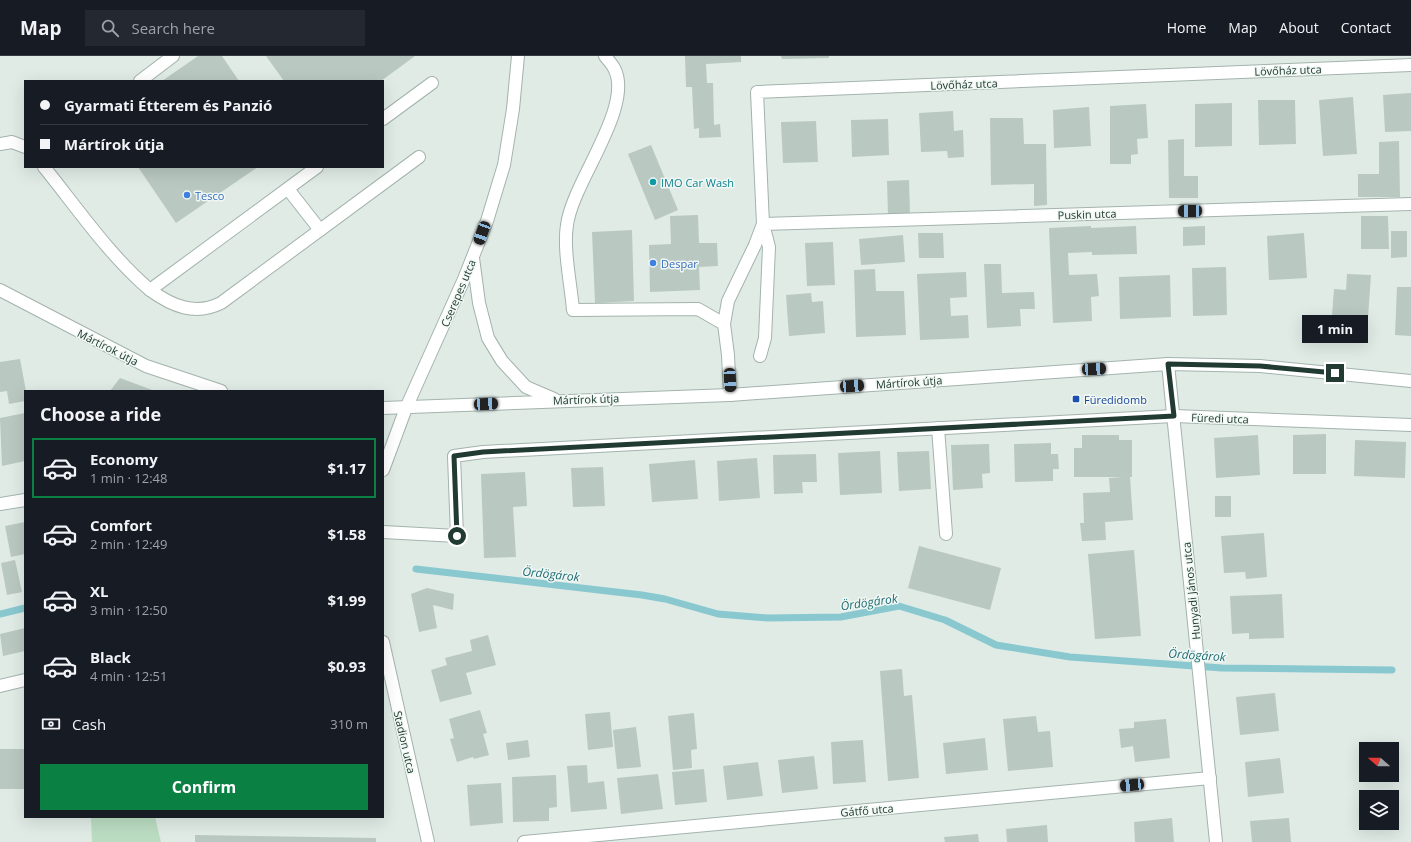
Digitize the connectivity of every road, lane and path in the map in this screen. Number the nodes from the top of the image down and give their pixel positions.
1 (174, 56) edge
2 (518, 56) edge
3 (604, 56) edge
4 (1411, 65) edge
5 (141, 80) edge
6 (432, 83) dead end
7 (384, 118) edge
8 (22, 143) edge
9 (0, 144) edge
10 (419, 157) dead end
11 (45, 168) edge
12 (317, 168) edge
13 (288, 189) junction
14 (1411, 204) edge
15 (763, 224) junction
16 (320, 230) junction
17 (473, 257) junction
18 (0, 290) edge
19 (150, 290) junction
20 (724, 324) junction
21 (760, 356) dead end
22 (1168, 364) junction
23 (1411, 381) edge
24 (215, 390) edge
25 (730, 395) junction
26 (557, 400) junction
27 (384, 408) edge
28 (406, 408) junction
29 (1174, 416) junction
30 (1411, 425) edge
31 (938, 428) junction
32 (384, 467) edge
33 (24, 500) edge
34 (0, 504) edge
35 (384, 532) edge
36 (946, 534) dead end
37 (384, 649) edge
38 (24, 680) edge
39 (0, 686) edge
40 (1210, 778) junction
41 (428, 842) edge
42 (524, 842) edge
43 (1216, 842) edge

1 - 5 street
2 - 17 street, Cserepes utca
3 - 20 street
4 - 15 street, Lövőház utca
6 - 7 street
8 - 9 street
10 - 16 street
11 - 19 street
12 - 13 street
13 - 16 street
13 - 19 street
14 - 15 street, Puskin utca
15 - 20 street, Lövőház utca
15 - 21 street
16 - 19 street
17 - 26 street
17 - 28 street, Cserepes utca
18 - 24 street, Mártírok útja
20 - 25 street, Lövőház utca
22 - 23 street, Mártírok útja
22 - 25 street, Mártírok útja
22 - 29 street, Hunyadi János utca
25 - 26 street, Mártírok útja
26 - 28 street, Mártírok útja
27 - 28 street, Mártírok útja
28 - 32 street
29 - 30 street, Füredi utca
29 - 31 street, Füredi utca
29 - 40 street, Hunyadi János utca
31 - 35 street, Füredi utca
31 - 36 street
33 - 34 street
37 - 41 street, Stadion utca
38 - 39 street
40 - 42 street, Gátfő utca
40 - 43 street, Hunyadi János utca

